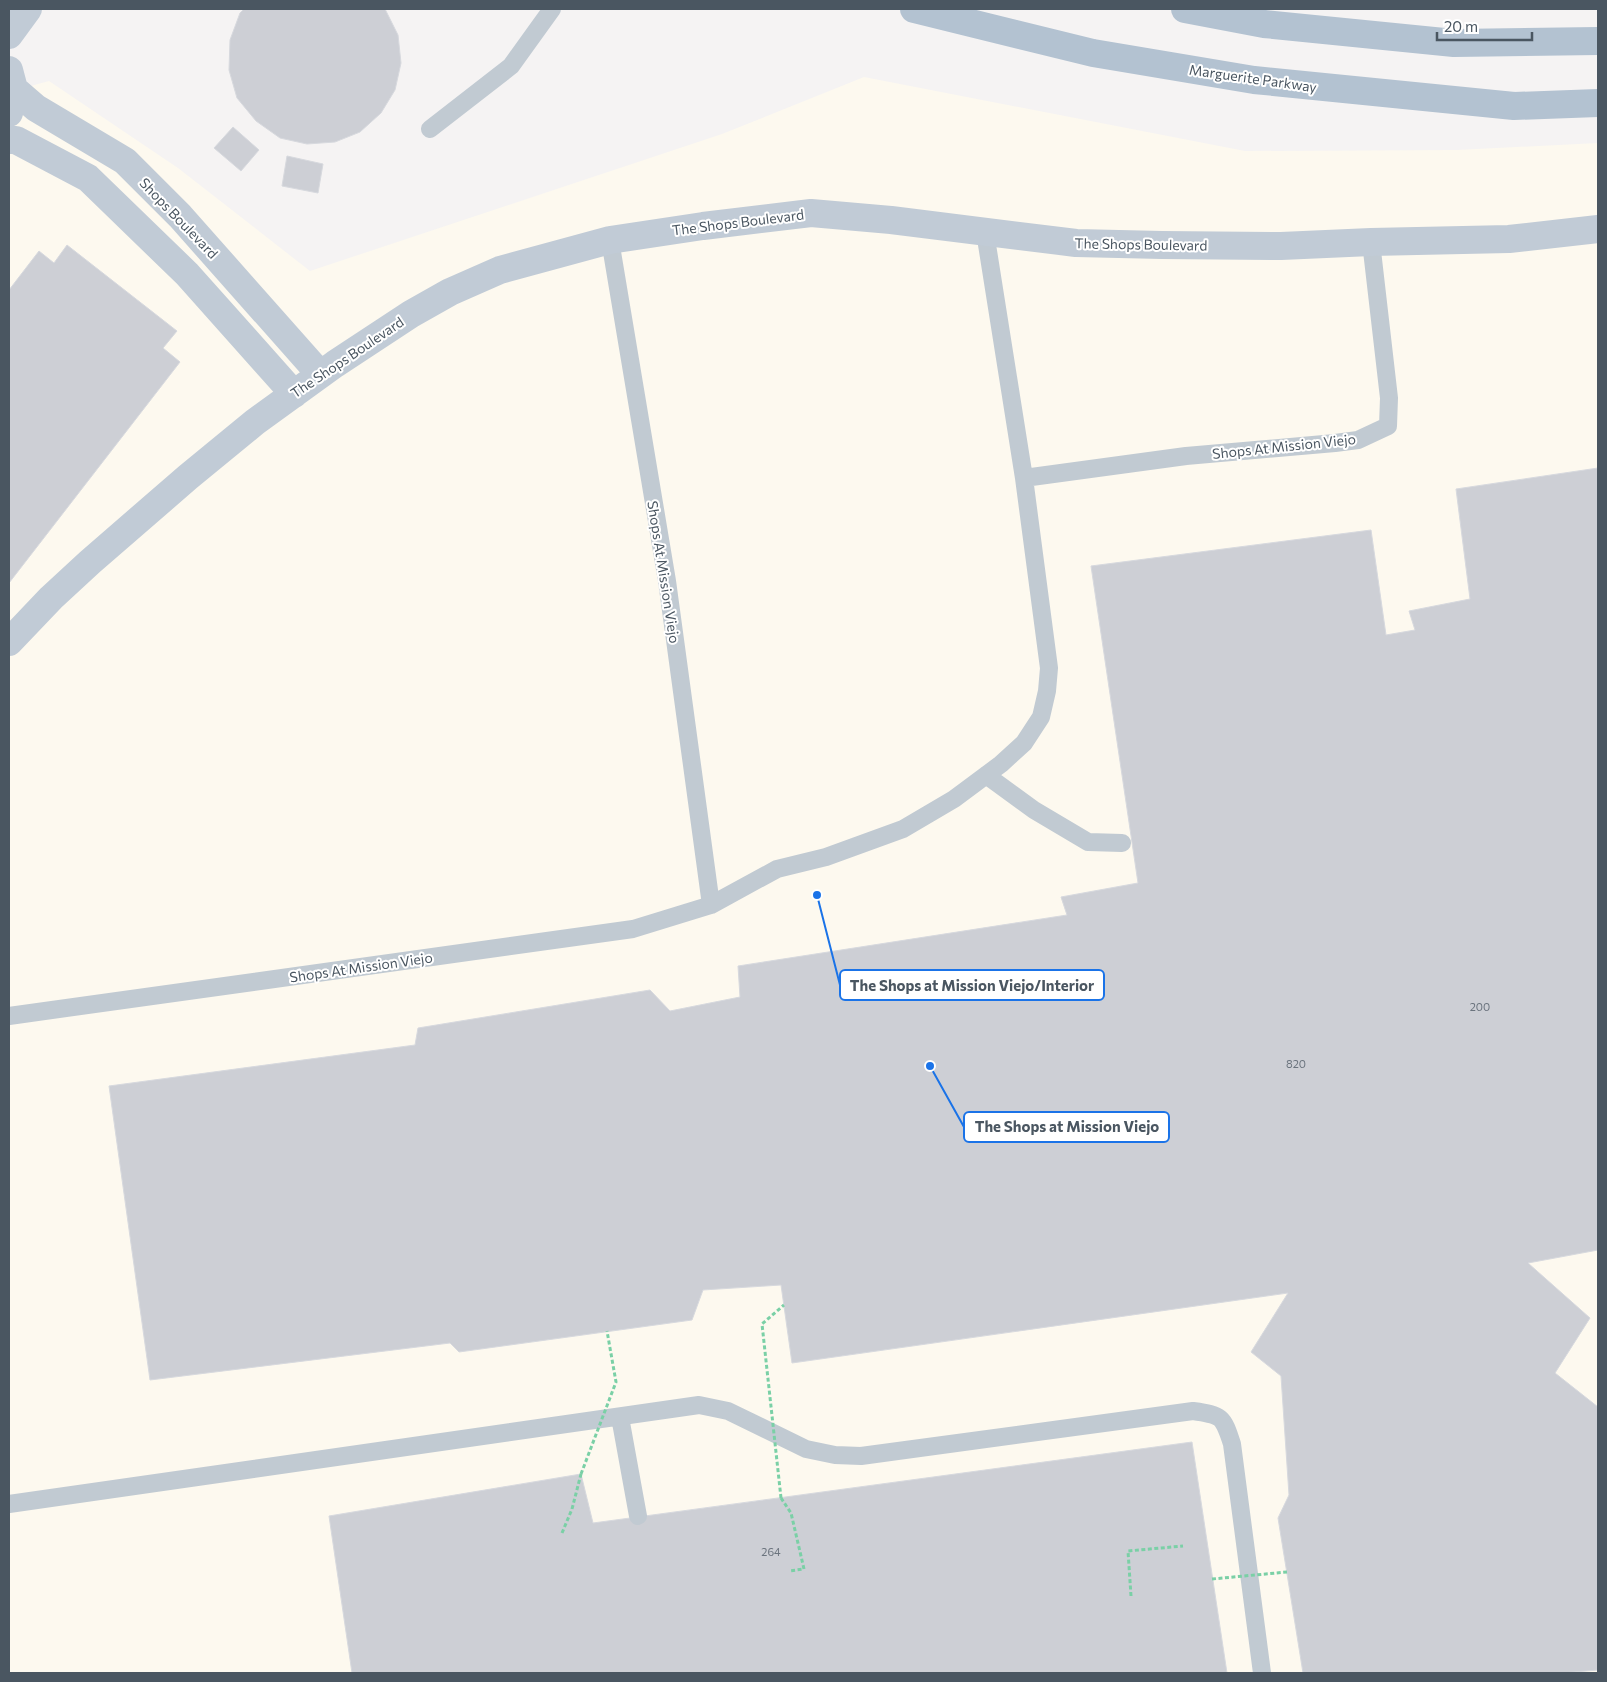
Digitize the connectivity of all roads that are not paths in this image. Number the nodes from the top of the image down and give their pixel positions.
1 (28, 9) edge
2 (552, 9) edge
3 (914, 9) edge
4 (1185, 9) edge
5 (9, 34) edge
6 (1598, 41) edge
7 (11, 90) edge
8 (1598, 103) edge
9 (430, 129) dead end
10 (9, 140) edge
11 (1598, 229) edge
12 (985, 232) junction
13 (610, 240) junction
14 (1371, 242) junction
15 (320, 374) junction
16 (294, 394) junction
17 (1024, 478) junction
18 (9, 642) edge
19 (986, 775) junction
20 (1122, 843) dead end
21 (711, 905) junction
22 (9, 1016) edge
23 (620, 1417) junction
24 (9, 1504) edge
25 (638, 1516) dead end
26 (1262, 1673) edge

1 - 5 street
2 - 9 lane
3 - 8 main road, Marguerite Parkway
4 - 6 main road
7 - 15 street, Shops Boulevard
10 - 16 street
11 - 14 street, The Shops Boulevard
12 - 13 street, The Shops Boulevard
12 - 14 street, The Shops Boulevard
12 - 17 lane, Shops At Mission Viejo
13 - 15 street, The Shops Boulevard
13 - 21 lane, Shops At Mission Viejo
14 - 17 lane, Shops At Mission Viejo
15 - 16 street, The Shops Boulevard
16 - 18 street, The Shops Boulevard
17 - 19 lane, Shops At Mission Viejo
19 - 20 lane
19 - 21 lane, Shops At Mission Viejo
21 - 22 lane, Shops At Mission Viejo
23 - 24 lane
23 - 25 lane
23 - 26 lane

